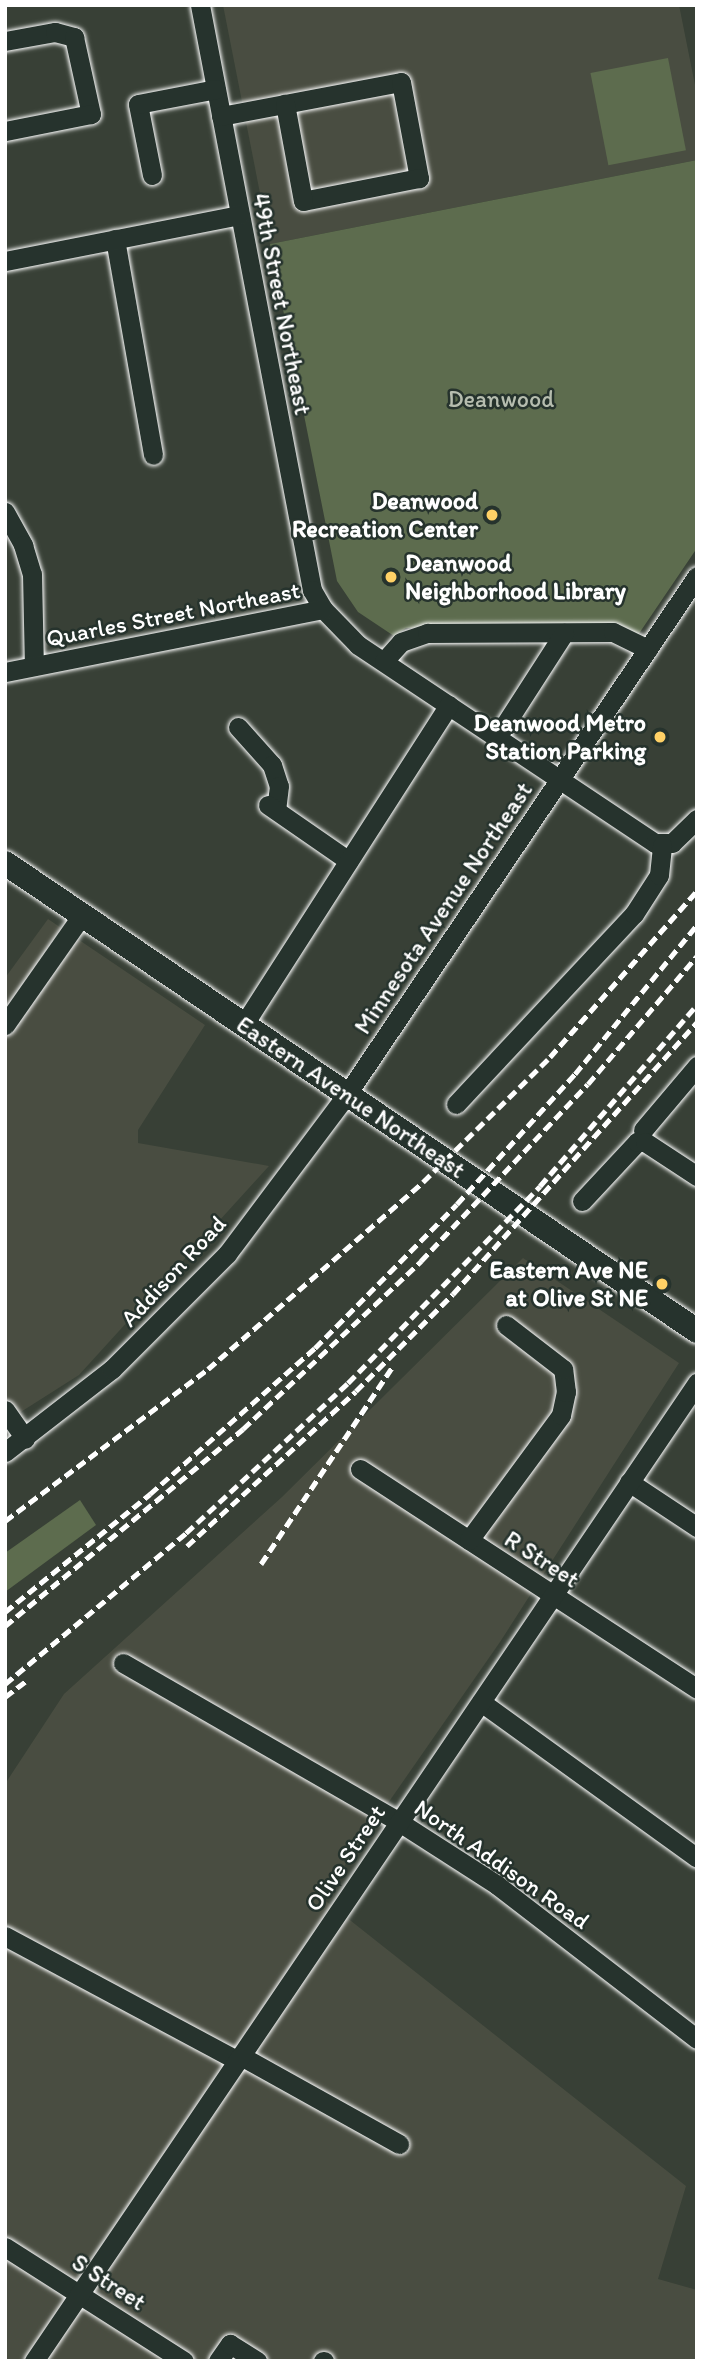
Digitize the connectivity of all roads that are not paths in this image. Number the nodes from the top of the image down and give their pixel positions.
1 (200, 5) edge
2 (5, 41) edge
3 (216, 89) junction
4 (285, 104) junction
5 (221, 116) junction
6 (5, 131) edge
7 (152, 175) dead end
8 (240, 215) junction
9 (116, 239) junction
10 (6, 259) edge
11 (153, 455) dead end
12 (5, 512) edge
13 (697, 576) edge
14 (323, 609) junction
15 (564, 633) junction
16 (648, 649) junction
17 (384, 661) junction
18 (34, 666) junction
19 (5, 672) edge
20 (449, 705) junction
21 (238, 727) dead end
22 (497, 737) junction
23 (559, 779) junction
24 (693, 824) edge
25 (662, 845) junction
26 (349, 861) junction
27 (5, 863) edge
28 (82, 915) junction
29 (244, 1024) junction
30 (5, 1025) edge
31 (697, 1066) edge
32 (347, 1094) junction
33 (456, 1104) dead end
34 (643, 1130) dead end
35 (697, 1176) edge
36 (582, 1201) dead end
37 (506, 1325) dead end
38 (697, 1331) edge
39 (697, 1383) edge
40 (5, 1409) edge
41 (24, 1439) junction
42 (5, 1452) edge
43 (360, 1469) dead end
44 (629, 1482) junction
45 (697, 1527) edge
46 (469, 1540) junction
47 (553, 1595) junction
48 (123, 1664) dead end
49 (697, 1689) edge
50 (481, 1702) junction
51 (399, 1822) junction
52 (697, 1858) edge
53 (5, 1936) edge
54 (697, 2039) edge
55 (239, 2058) junction
56 (399, 2144) dead end
57 (5, 2247) edge
58 (81, 2292) junction
59 (34, 2361) edge
60 (184, 2361) edge
61 (218, 2361) edge
62 (257, 2361) edge

1 - 3 street, 49th Street Northeast
2 - 6 street
3 - 5 street, 49th Street Northeast
3 - 7 street
4 - 4 street
4 - 5 street
5 - 8 street, 49th Street Northeast
8 - 9 street
8 - 14 street, 49th Street Northeast
9 - 10 street
9 - 11 street
12 - 18 street
13 - 16 street, Minnesota Avenue Northeast
14 - 17 street, Quarles Street Northeast
14 - 18 street, Quarles Street Northeast
15 - 16 street
15 - 17 street
15 - 22 street
16 - 23 street, Minnesota Avenue Northeast
17 - 20 street, Quarles Street Northeast
18 - 19 street, Quarles Street Northeast
20 - 22 street, Quarles Street Northeast
20 - 26 street
21 - 26 street
22 - 23 street, Quarles Street Northeast
23 - 25 street, Quarles Street Northeast
23 - 32 street, Minnesota Avenue Northeast
24 - 25 street
25 - 33 street
26 - 29 street
27 - 28 main road, Eastern Avenue Northeast
28 - 29 main road, Eastern Avenue Northeast
28 - 30 street
29 - 32 main road, Eastern Avenue Northeast
31 - 34 street
32 - 38 main road, Eastern Avenue Northeast
32 - 41 street, Addison Road
35 - 36 street
37 - 46 street
39 - 44 street, Olive Street
40 - 41 street
41 - 42 street, Addison Road
43 - 46 street, R Street
44 - 45 street
44 - 47 street, Olive Street
46 - 47 street, R Street
47 - 49 street, R Street
47 - 50 street, Olive Street
48 - 51 street, North Addison Road
50 - 51 street, Olive Street
50 - 52 street
51 - 54 street, North Addison Road
51 - 55 street, Olive Street
53 - 55 street
55 - 56 street
55 - 58 street, Olive Street
57 - 58 street, S Street
58 - 59 street, Olive Street
58 - 60 street, S Street
61 - 62 street

